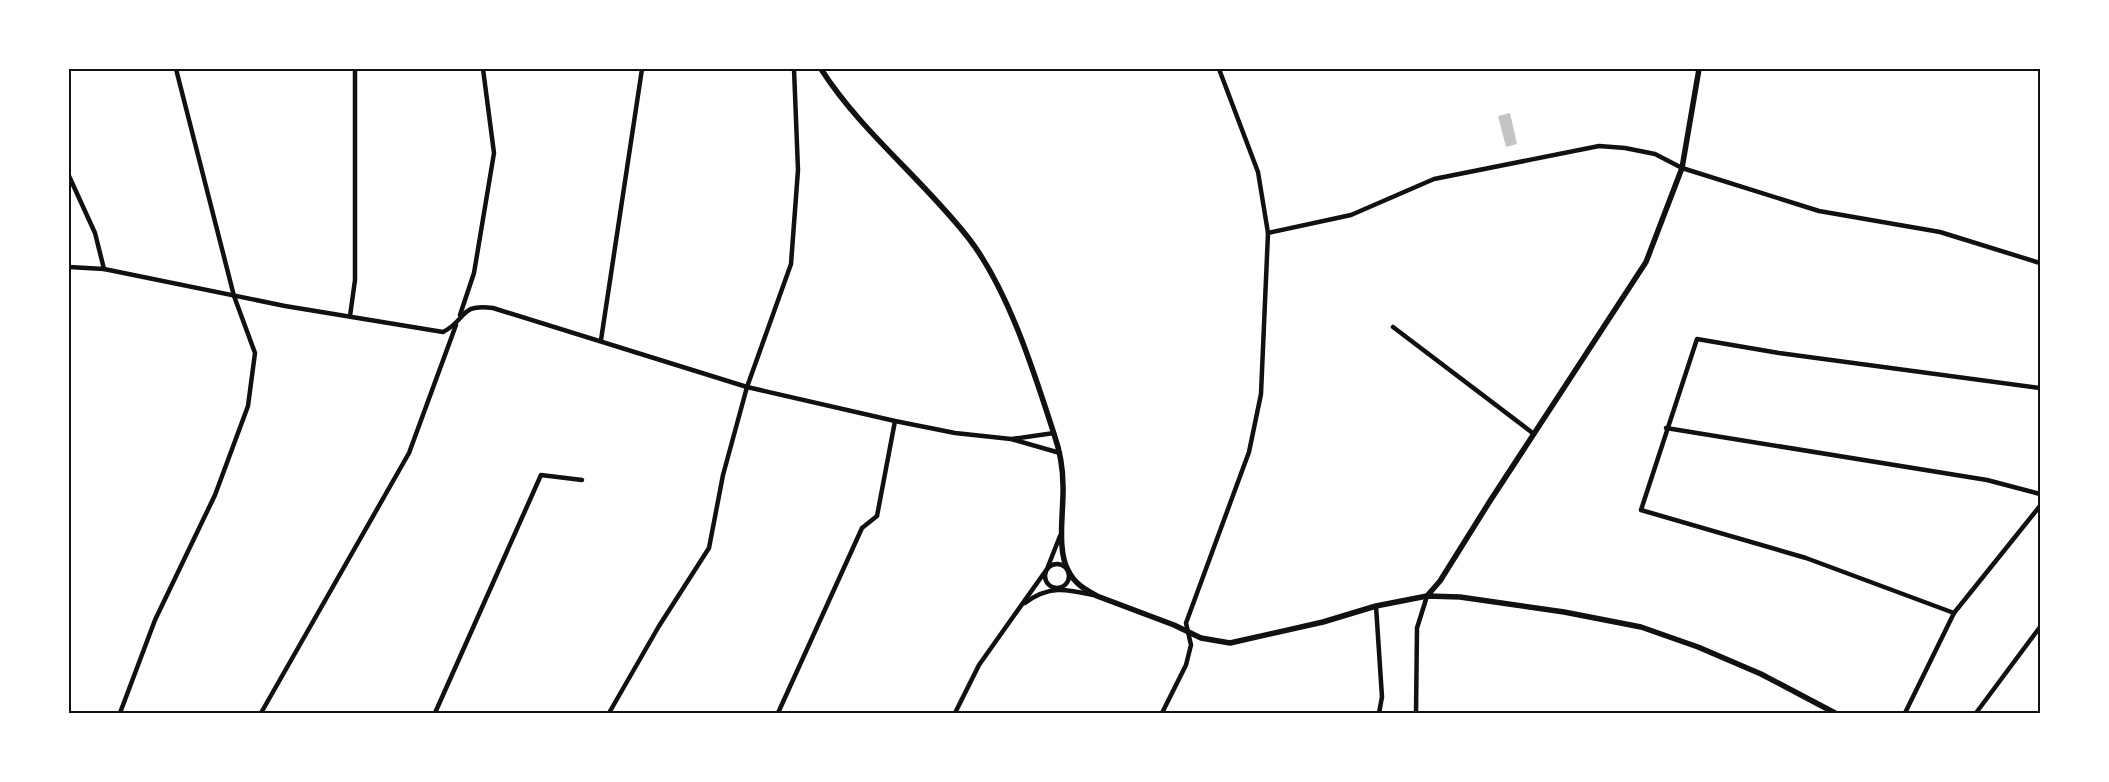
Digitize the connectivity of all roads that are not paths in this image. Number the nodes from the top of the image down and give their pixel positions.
1 (176, 69) edge
2 (355, 69) edge
3 (483, 69) edge
4 (642, 69) edge
5 (794, 69) edge
6 (1219, 69) edge
7 (1699, 69) edge
8 (821, 70) edge
9 (1682, 168) junction
10 (69, 176) edge
11 (1268, 233) junction
12 (2040, 263) edge
13 (69, 267) edge
14 (104, 269) junction
15 (234, 296) junction
16 (350, 316) junction
17 (458, 320) junction
18 (1393, 327) dead end
19 (601, 340) junction
20 (748, 388) junction
21 (2040, 388) edge
22 (895, 421) junction
23 (1666, 428) junction
24 (1054, 433) junction
25 (1534, 434) junction
26 (1010, 439) junction
27 (1060, 453) junction
28 (582, 480) dead end
29 (2040, 494) edge
30 (2040, 506) edge
31 (1062, 530) junction
32 (1047, 569) junction
33 (1068, 571) junction
34 (1058, 589) junction
35 (1097, 596) junction
36 (1427, 596) junction
37 (1376, 606) junction
38 (1020, 607) junction
39 (1954, 613) junction
40 (2040, 626) edge
41 (1189, 632) junction
42 (120, 713) edge
43 (261, 713) edge
44 (435, 713) edge
45 (608, 713) edge
46 (778, 713) edge
47 (955, 713) edge
48 (1162, 713) edge
49 (1379, 713) edge
50 (1416, 713) edge
51 (1835, 713) edge
52 (1905, 713) edge
53 (1976, 713) edge

1 - 15 street
2 - 16 street
3 - 17 street
4 - 19 street
5 - 20 street
6 - 11 street
7 - 9 street
8 - 24 street
9 - 11 street
9 - 12 street
9 - 25 street
10 - 14 street
11 - 41 street
13 - 14 street
14 - 15 street
15 - 16 street
15 - 42 street
16 - 17 street
17 - 19 street
17 - 43 street
18 - 25 street
19 - 20 street
20 - 22 street
20 - 45 street
21 - 23 street
22 - 26 street
22 - 46 street
23 - 29 street
23 - 39 street
24 - 26 street
24 - 27 street
25 - 36 street
26 - 27 street
27 - 31 street
28 - 44 street
30 - 39 street
31 - 32 street
31 - 33 street
32 - 33 street
32 - 34 street
32 - 38 street
33 - 34 street
33 - 35 street
34 - 35 street
34 - 38 street
35 - 41 street
36 - 37 street
36 - 50 street
36 - 51 street
37 - 41 street
37 - 49 street
38 - 47 street
39 - 52 street
40 - 53 street
41 - 48 street

